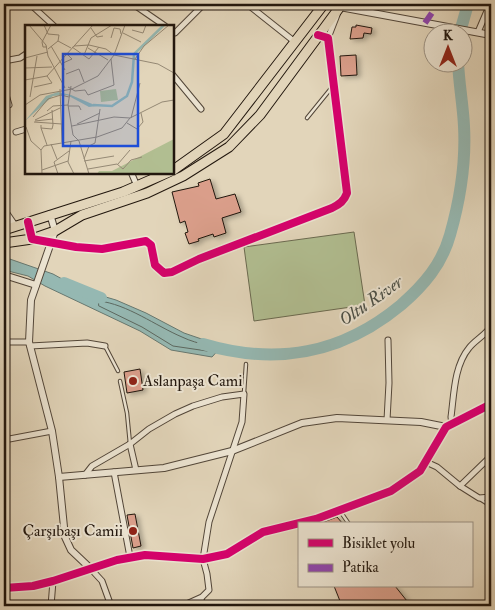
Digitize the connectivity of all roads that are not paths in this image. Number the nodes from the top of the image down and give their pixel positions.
1 (10, 4) edge
2 (30, 4) edge
3 (135, 4) edge
4 (204, 4) edge
5 (247, 4) edge
6 (324, 4) edge
7 (490, 4) edge
8 (340, 5) edge
9 (4, 11) edge
10 (53, 25) edge
11 (164, 25) edge
12 (174, 32) edge
13 (478, 32) junction
14 (318, 34) junction
15 (491, 35) edge
16 (328, 38) junction
17 (295, 42) junction
18 (25, 55) edge
19 (4, 61) edge
20 (174, 76) edge
21 (334, 85) junction
22 (4, 88) edge
23 (9, 105) dead end
24 (201, 109) dead end
25 (307, 118) dead end
26 (25, 129) edge
27 (16, 132) dead end
28 (174, 170) edge
29 (132, 174) edge
30 (164, 174) edge
31 (137, 186) junction
32 (4, 210) edge
33 (50, 214) junction
34 (28, 222) junction
35 (15, 226) junction
36 (4, 230) edge
37 (56, 231) junction
38 (32, 239) junction
39 (4, 243) edge
40 (51, 243) junction
41 (4, 275) edge
42 (36, 285) junction
43 (490, 329) edge
44 (388, 340) dead end
45 (4, 342) edge
46 (30, 344) junction
47 (105, 346) joint
48 (246, 364) dead end
49 (118, 371) dead end
50 (120, 381) dead end
51 (244, 394) junction
52 (491, 404) edge
53 (387, 420) junction
54 (449, 426) junction
55 (52, 431) junction
56 (4, 440) edge
57 (130, 444) junction
58 (232, 451) junction
59 (491, 456) edge
60 (426, 462) junction
61 (136, 470) junction
62 (114, 472) junction
63 (85, 475) junction
64 (59, 477) junction
65 (460, 486) junction
66 (491, 497) edge
67 (479, 498) junction
68 (491, 506) edge
69 (339, 510) junction
70 (308, 522) edge
71 (348, 522) edge
72 (298, 524) edge
73 (130, 557) junction
74 (203, 559) junction
75 (90, 568) junction
76 (53, 581) junction
77 (4, 588) edge
78 (202, 597) junction
79 (51, 606) edge
80 (111, 606) edge
81 (182, 606) edge
82 (204, 606) edge

1 - 9 street
2 - 10 street
3 - 11 street
4 - 12 street
5 - 17 street
6 - 17 main road
7 - 13 street
8 - 13 street
8 - 14 main road
8 - 16 street
13 - 15 street
14 - 16 street
14 - 37 main road
16 - 21 street
17 - 28 main road
18 - 19 street
20 - 24 street
21 - 25 lane
21 - 40 street
22 - 23 street
26 - 27 street
29 - 31 street
30 - 31 main road
31 - 33 main road
32 - 35 street
33 - 34 main road
33 - 37 street
34 - 35 main road
34 - 38 street
35 - 36 main road
37 - 38 main road
37 - 40 street
38 - 39 main road
38 - 40 street
40 - 42 street
41 - 42 street
42 - 46 street
43 - 54 street
44 - 53 street
45 - 46 street
46 - 47 street
46 - 55 street
47 - 49 lane
48 - 51 lane
50 - 57 lane
51 - 57 street
51 - 58 street
52 - 54 street
53 - 54 street
53 - 58 street
54 - 60 street
55 - 56 street
55 - 64 street
57 - 61 street
57 - 63 street
58 - 61 street
58 - 74 street
59 - 65 street
60 - 65 street
60 - 69 street
61 - 62 street
62 - 63 street
62 - 73 street
63 - 64 street
64 - 75 street
65 - 67 street
66 - 67 street
67 - 68 lane
69 - 70 street
69 - 71 lane
72 - 74 street
73 - 74 street
73 - 75 street
74 - 78 street
75 - 76 street
75 - 80 street
76 - 77 street
76 - 79 street
78 - 81 street
78 - 82 lane

